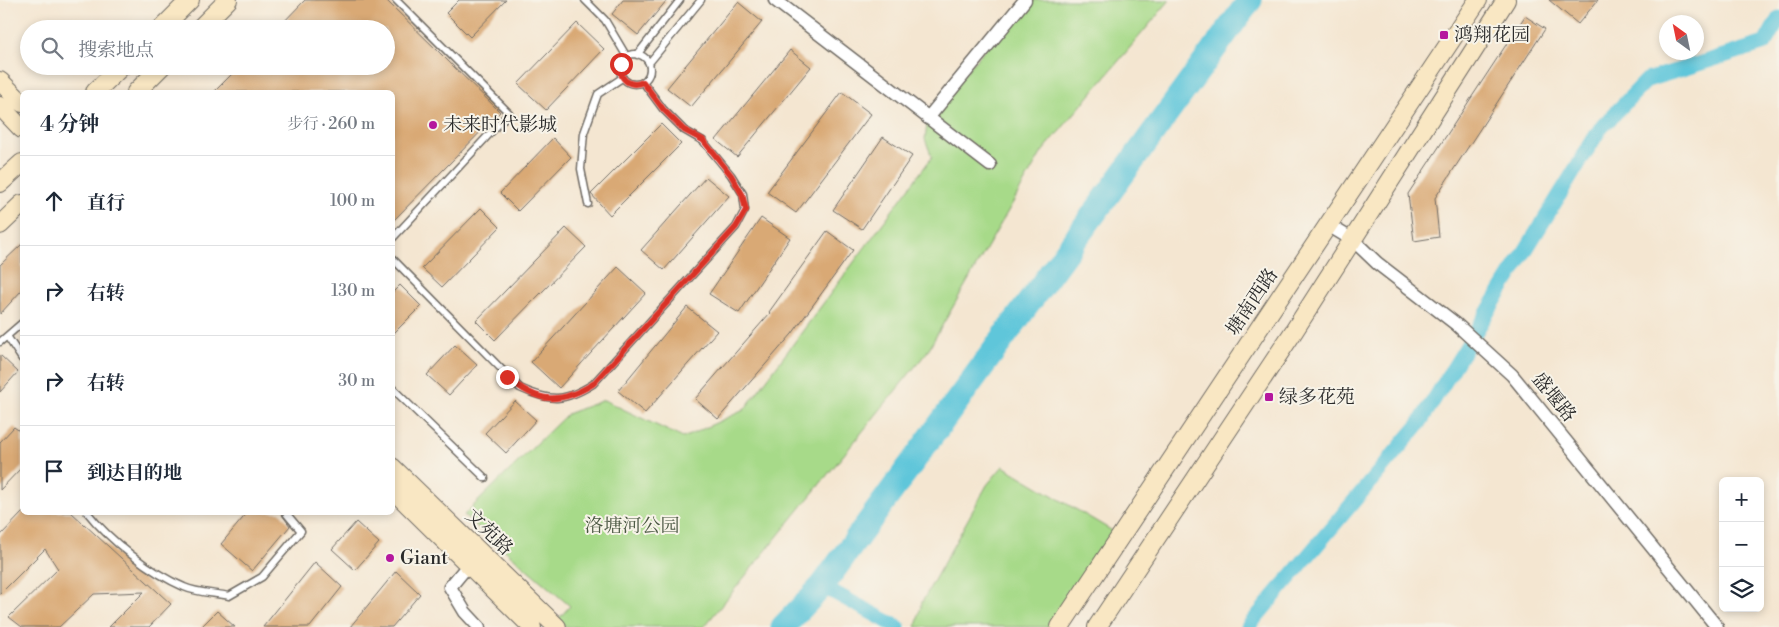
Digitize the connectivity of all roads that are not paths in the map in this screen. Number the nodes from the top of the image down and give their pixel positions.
1 (190, 0) edge
2 (228, 0) edge
3 (396, 0) edge
4 (585, 0) edge
5 (680, 0) edge
6 (701, 0) edge
7 (775, 0) edge
8 (1024, 0) edge
9 (1478, 0) edge
10 (1506, 0) edge
11 (170, 20) edge
12 (209, 20) edge
13 (637, 55) junction
14 (627, 57) junction
15 (648, 63) junction
16 (113, 75) edge
17 (153, 75) edge
18 (622, 78) junction
19 (0, 80) edge
20 (643, 82) junction
21 (98, 90) edge
22 (138, 90) edge
23 (20, 101) edge
24 (0, 106) edge
25 (928, 118) junction
26 (20, 126) edge
27 (20, 165) edge
28 (990, 165) dead end
29 (0, 184) edge
30 (588, 204) dead end
31 (20, 206) edge
32 (1328, 224) junction
33 (0, 226) edge
34 (395, 236) edge
35 (1353, 240) junction
36 (395, 261) edge
37 (20, 325) edge
38 (7, 336) junction
39 (0, 342) edge
40 (20, 355) edge
41 (395, 391) edge
42 (395, 470) edge
43 (485, 478) dead end
44 (395, 492) edge
45 (89, 515) edge
46 (288, 515) edge
47 (474, 558) junction
48 (479, 627) edge
49 (532, 627) edge
50 (557, 627) edge
51 (1060, 627) edge
52 (1097, 627) edge
53 (1717, 627) edge

1 - 11 main road
2 - 12 main road
3 - 34 lane
4 - 14 lane
5 - 13 lane
6 - 15 lane
7 - 25 street
8 - 25 street
9 - 32 main road, 塘南西路
10 - 35 main road
13 - 14 lane
13 - 15 lane
14 - 18 lane
15 - 20 lane
16 - 21 main road
17 - 22 main road
18 - 20 lane
18 - 30 lane
19 - 23 main road
20 - 36 lane
24 - 26 main road
25 - 28 street
27 - 29 main road
31 - 33 main road
32 - 35 street, 盛堰路
32 - 51 main road, 塘南西路
35 - 52 main road
35 - 53 street, 盛堰路
37 - 38 lane
38 - 39 lane
38 - 40 lane
41 - 43 lane
42 - 47 main road, 文苑路
44 - 47 main road, 文苑路
45 - 46 lane
47 - 48 street
47 - 49 main road, 文苑路
47 - 50 main road, 文苑路

